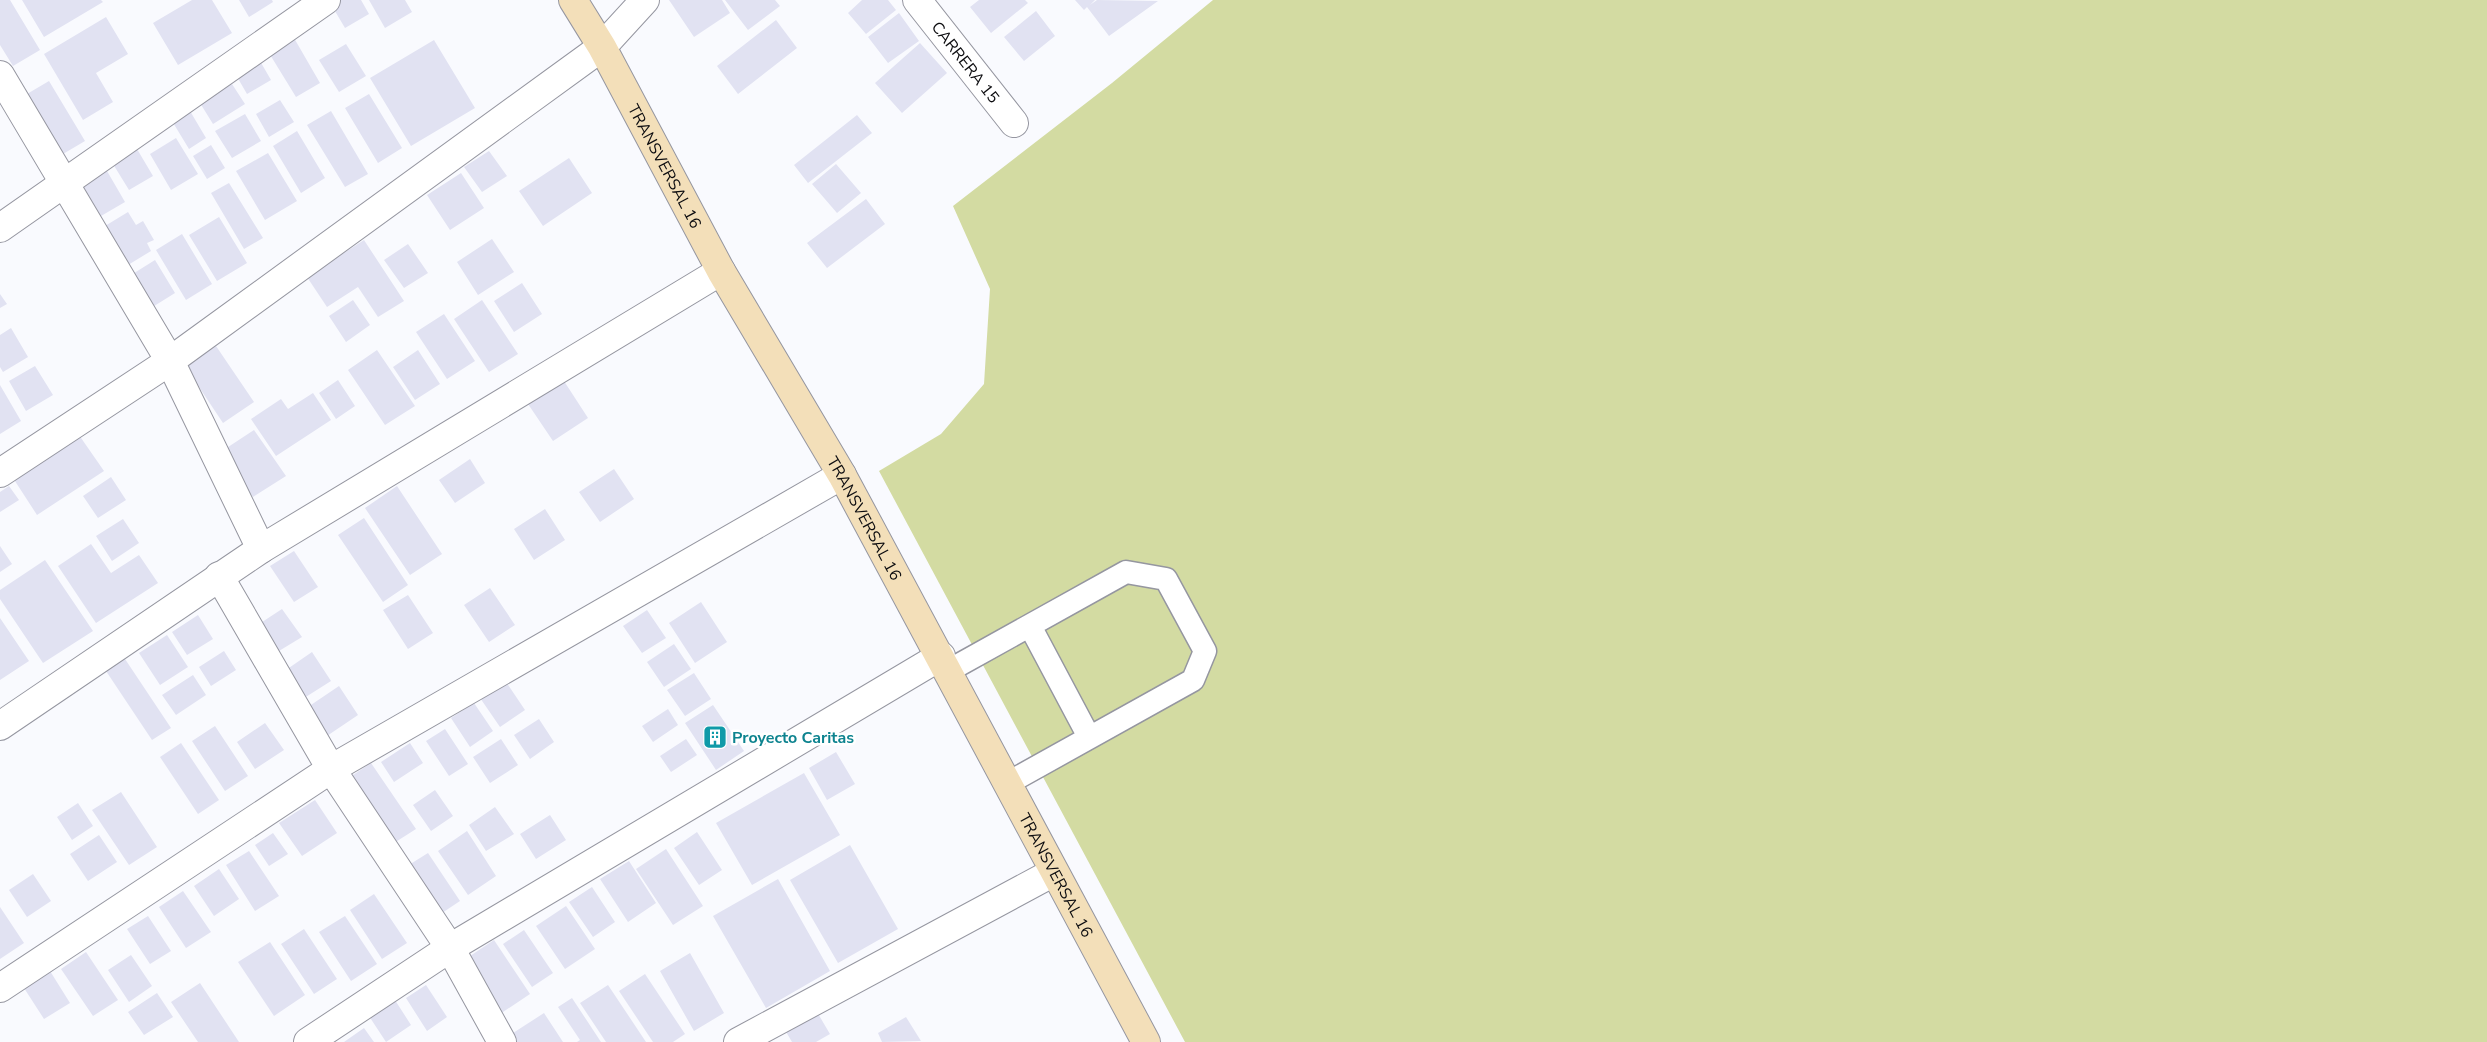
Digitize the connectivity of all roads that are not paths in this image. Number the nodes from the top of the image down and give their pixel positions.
1 (326, 0) edge
2 (573, 0) edge
3 (645, 0) edge
4 (917, 0) edge
5 (602, 47) junction
6 (0, 75) edge
7 (1014, 123) dead end
8 (65, 183) junction
9 (0, 228) edge
10 (721, 271) junction
11 (170, 361) junction
12 (0, 473) edge
13 (842, 475) junction
14 (261, 549) junction
15 (219, 576) junction
16 (1030, 626) junction
17 (944, 664) junction
18 (0, 726) edge
19 (1089, 737) junction
20 (330, 769) junction
21 (1008, 783) junction
22 (1054, 872) junction
23 (450, 948) junction
24 (0, 988) edge
25 (308, 1042) edge
26 (502, 1042) edge
27 (738, 1042) edge
28 (1146, 1042) edge

1 - 8 street
2 - 5 main road, TRANSVERSAL 16
3 - 5 street
4 - 7 street, CARRERA 15
5 - 10 main road, TRANSVERSAL 16
5 - 11 street
6 - 8 street
8 - 9 street
8 - 11 street
10 - 13 main road, TRANSVERSAL 16
10 - 14 street
11 - 12 street
11 - 14 street
13 - 17 main road, TRANSVERSAL 16
13 - 20 street
14 - 15 street
15 - 18 street
15 - 20 street
16 - 17 lane
16 - 19 lane
16 - 19 lane
17 - 21 main road, TRANSVERSAL 16
17 - 23 street
19 - 21 lane
20 - 23 street
20 - 24 street
21 - 22 main road, TRANSVERSAL 16
22 - 27 street
22 - 28 main road, TRANSVERSAL 16
23 - 25 street
23 - 26 street

